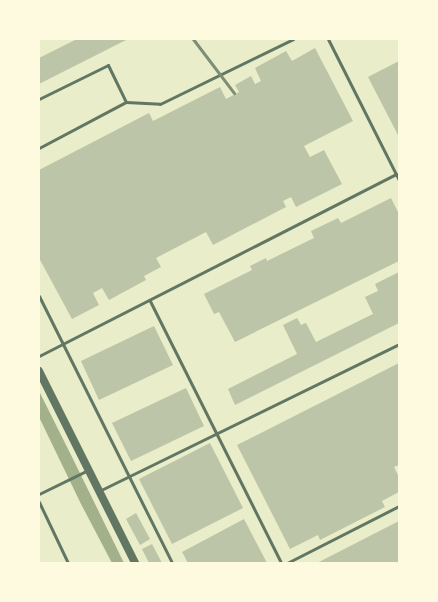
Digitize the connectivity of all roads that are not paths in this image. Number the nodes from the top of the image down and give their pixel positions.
1 (293, 39) edge
2 (328, 39) edge
3 (39, 99) edge
4 (126, 102) junction
5 (39, 148) edge
6 (396, 174) junction
7 (399, 180) edge
8 (39, 296) edge
9 (150, 301) junction
10 (399, 344) edge
11 (61, 345) junction
12 (39, 356) edge
13 (39, 371) edge
14 (219, 434) junction
15 (88, 470) junction
16 (128, 476) junction
17 (99, 491) junction
18 (39, 494) edge
19 (39, 502) edge
20 (399, 506) edge
21 (68, 563) edge
22 (135, 563) edge
23 (172, 563) edge
24 (281, 563) edge
25 (287, 563) edge

1 - 4 lane
2 - 6 lane
3 - 4 lane
4 - 5 lane
6 - 7 lane
6 - 9 lane
8 - 11 lane
9 - 11 lane
9 - 14 lane
10 - 14 lane
11 - 12 lane
11 - 16 lane
13 - 15 street
14 - 16 lane
14 - 24 lane
15 - 17 street
15 - 18 lane
16 - 17 lane
16 - 23 lane
17 - 22 street
19 - 21 lane
20 - 25 lane

